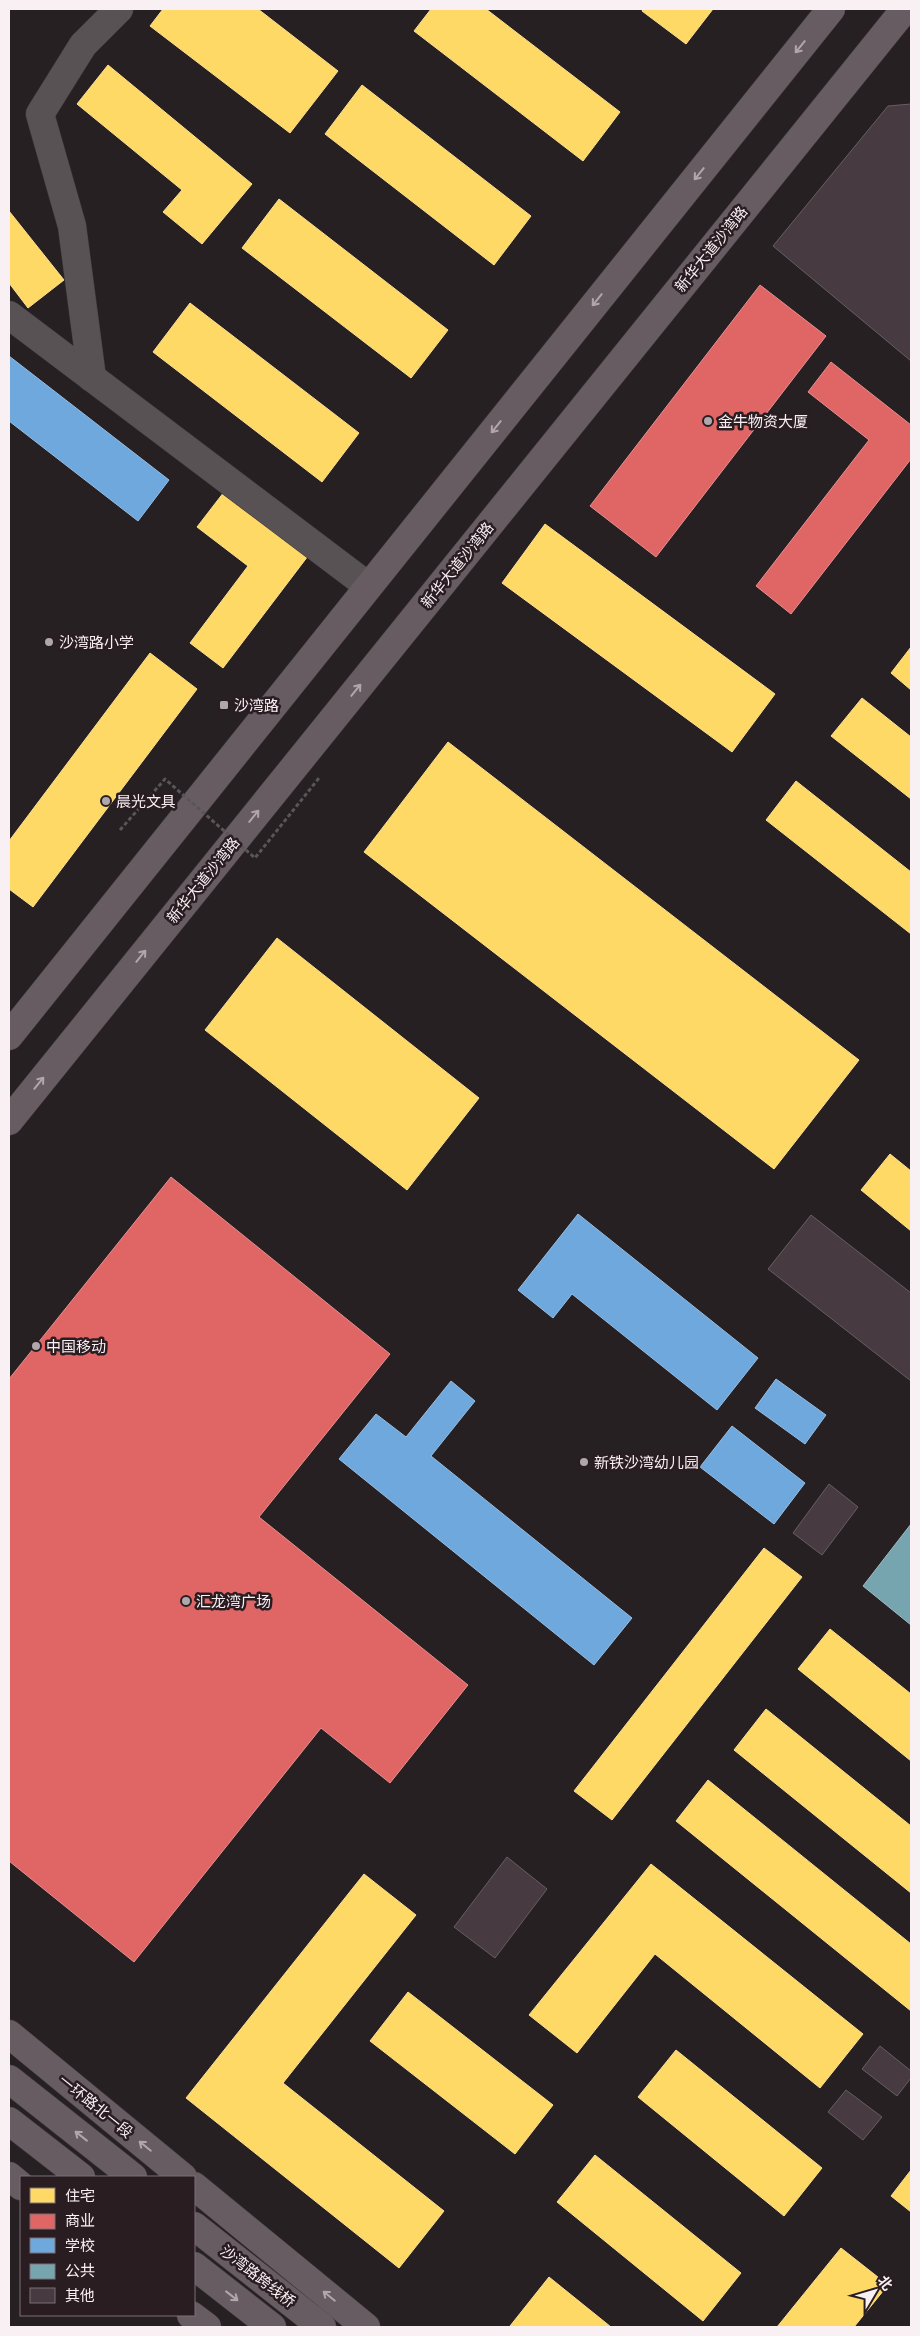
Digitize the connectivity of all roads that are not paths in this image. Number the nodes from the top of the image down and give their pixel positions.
1 (120, 9) edge
2 (831, 9) edge
3 (905, 9) edge
4 (9, 315) edge
5 (92, 378) junction
6 (368, 586) junction
7 (9, 1036) edge
8 (9, 1121) edge
9 (9, 2034) edge
10 (9, 2078) edge
11 (9, 2121) edge
12 (9, 2176) edge
13 (80, 2176) edge
14 (132, 2176) edge
15 (182, 2176) edge
16 (20, 2185) edge
17 (195, 2187) edge
18 (195, 2227) edge
19 (195, 2267) edge
20 (192, 2316) edge
21 (207, 2327) edge
22 (272, 2327) edge
23 (322, 2327) edge
24 (366, 2327) edge

1 - 5 street
2 -> 6 main road
8 -> 3 main road, 新华大道沙湾路
4 - 5 street
5 - 6 street
6 - 7 main road
15 -> 9 main road, 一环路北一段
14 -> 10 main road
11 - 13 main road
12 - 16 main road
24 -> 17 main road
18 - 23 main road, 沙湾路跨线桥
19 -> 22 main road, 沙湾路跨线桥
20 - 21 main road

